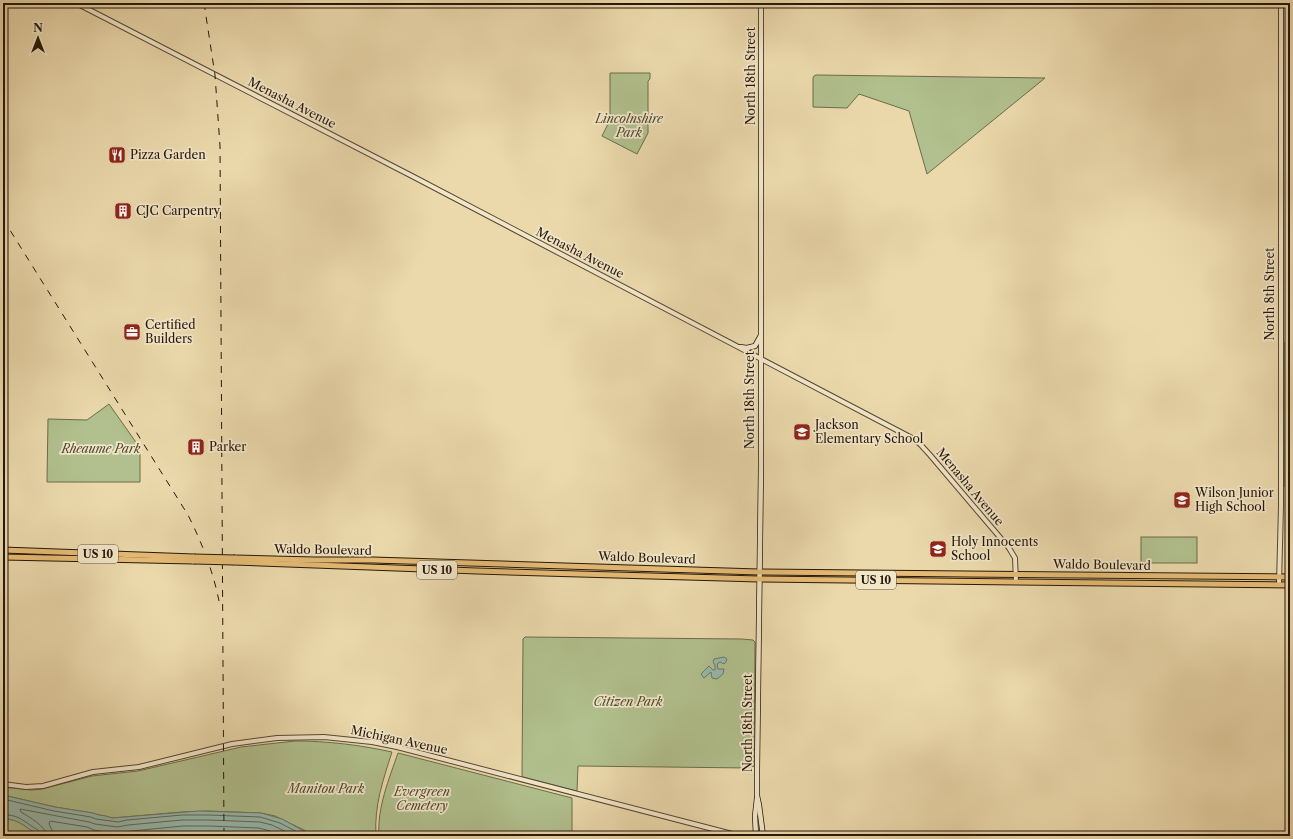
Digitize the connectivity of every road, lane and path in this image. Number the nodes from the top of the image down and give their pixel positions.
1 (76, 3) edge
2 (761, 3) edge
3 (1281, 3) edge
4 (760, 336) junction
5 (740, 348) junction
6 (760, 358) junction
7 (3, 550) edge
8 (3, 557) edge
9 (194, 559) junction
10 (235, 560) junction
11 (759, 572) junction
12 (1016, 574) junction
13 (1279, 577) junction
14 (1290, 577) edge
15 (759, 579) junction
16 (1016, 582) junction
17 (1279, 584) junction
18 (1290, 585) edge
19 (3, 784) edge
20 (757, 796) junction
21 (740, 836) edge
22 (756, 836) edge
23 (763, 836) edge

1 - 5 street, Menasha Avenue
2 - 4 main road, North 18th Street
3 - 13 street, North 8th Street
4 - 5 main road
4 - 6 main road, North 18th Street
5 - 6 street, Menasha Avenue
6 - 11 main road, North 18th Street
6 - 12 street, Menasha Avenue
7 - 9 main road, Waldo Boulevard / US 10
8 - 9 main road, Waldo Boulevard / US 10
9 - 10 main road, Waldo Boulevard / US 10, bridge
10 - 11 main road, Waldo Boulevard / US 10
10 - 15 main road, Waldo Boulevard / US 10
11 - 12 main road, Waldo Boulevard / US 10
11 - 15 main road, North 18th Street
12 - 13 main road, Waldo Boulevard / US 10
12 - 16 street, Menasha Avenue
13 - 14 main road, Waldo Boulevard / US 10
13 - 17 street, North 8th Street
15 - 16 main road, Waldo Boulevard / US 10
15 - 20 main road, North 18th Street
16 - 17 main road, Waldo Boulevard / US 10
17 - 18 main road, Waldo Boulevard / US 10
19 - 21 street, Michigan Avenue
20 - 22 main road, North 18th Street
20 - 23 main road, North 18th Street

